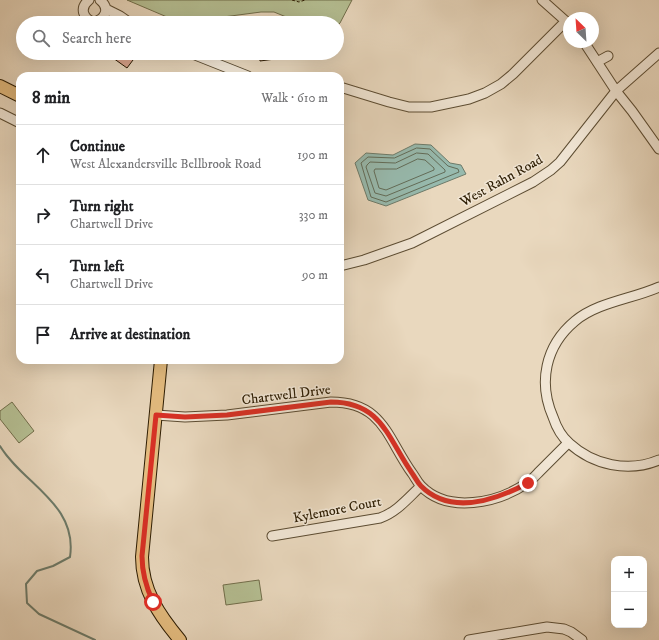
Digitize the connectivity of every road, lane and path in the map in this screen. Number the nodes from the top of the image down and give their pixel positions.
1 (89, 0) edge
2 (100, 0) edge
3 (292, 0) edge
4 (305, 0) edge
5 (542, 0) edge
6 (106, 9) junction
7 (84, 16) edge
8 (104, 16) edge
9 (120, 16) edge
10 (563, 18) edge
11 (563, 26) edge
12 (588, 48) edge
13 (659, 53) edge
14 (608, 56) dead end
15 (208, 60) edge
16 (597, 62) junction
17 (238, 72) edge
18 (0, 86) edge
19 (344, 88) edge
20 (616, 91) junction
21 (16, 94) edge
22 (0, 113) edge
23 (16, 121) edge
24 (659, 149) edge
25 (344, 265) edge
26 (659, 287) edge
27 (161, 364) edge
28 (156, 415) junction
29 (568, 443) junction
30 (659, 460) edge
31 (421, 486) junction
32 (272, 536) dead end
33 (180, 640) edge
34 (469, 640) edge
35 (582, 640) edge

1 - 7 street
2 - 6 street
3 - 4 path
5 - 10 street
6 - 8 street
6 - 9 street
11 - 19 street
12 - 16 street
13 - 20 street, West Rahn Road
14 - 16 street
15 - 17 street
16 - 20 street
18 - 21 main road
20 - 24 street
20 - 25 street, West Rahn Road
22 - 23 street
26 - 29 street
27 - 28 main road
28 - 31 street, Chartwell Drive
28 - 33 main road
29 - 30 street
29 - 31 street, Chartwell Drive
31 - 32 street, Kylemore Court
34 - 35 street

